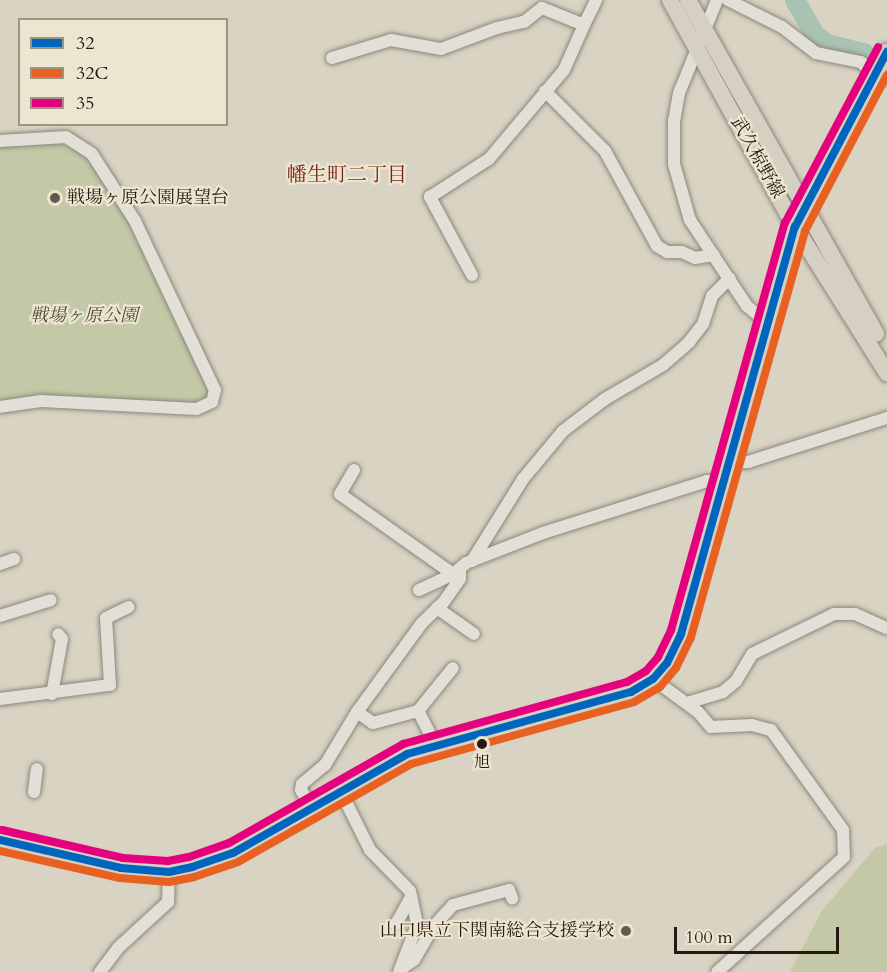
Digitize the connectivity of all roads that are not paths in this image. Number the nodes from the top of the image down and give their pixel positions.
1 (596, 0) edge
2 (670, 0) edge
3 (688, 0) edge
4 (717, 0) edge
5 (728, 0) edge
6 (584, 25) junction
7 (704, 28) junction
8 (696, 46) junction
9 (332, 58) dead end
10 (877, 65) edge
11 (545, 91) junction
12 (0, 141) edge
13 (803, 209) junction
14 (795, 227) junction
15 (714, 255) junction
16 (472, 275) dead end
17 (730, 278) junction
18 (766, 322) junction
19 (887, 351) edge
20 (887, 373) edge
21 (0, 407) edge
22 (887, 418) edge
23 (729, 463) junction
24 (354, 470) dead end
25 (724, 483) junction
26 (14, 559) dead end
27 (472, 561) junction
28 (0, 564) edge
29 (456, 572) junction
30 (419, 590) dead end
31 (51, 600) dead end
32 (129, 607) dead end
33 (437, 608) junction
34 (1, 612) edge
35 (887, 628) edge
36 (58, 634) dead end
37 (474, 634) dead end
38 (453, 668) dead end
39 (653, 679) junction
40 (52, 694) junction
41 (0, 699) edge
42 (687, 703) junction
43 (418, 711) junction
44 (357, 712) junction
45 (431, 736) dead end
46 (37, 769) dead end
47 (340, 790) junction
48 (34, 792) dead end
49 (310, 806) junction
50 (0, 840) edge
51 (169, 872) junction
52 (411, 897) junction
53 (512, 898) dead end
54 (396, 924) dead end
55 (401, 970) edge
56 (100, 972) edge
57 (717, 972) edge

1 - 6 street
2 - 8 main road, 武久椋野線
3 - 7 main road, 武久椋野線
4 - 7 street
5 - 10 street
6 - 9 street
6 - 11 street
7 - 8 street
7 - 13 main road, 武久椋野線
8 - 14 main road, 武久椋野線
8 - 15 street
10 - 13 main road
11 - 15 street
11 - 16 street
12 - 21 street
13 - 14 main road
13 - 19 main road, 武久椋野線
14 - 18 main road
14 - 20 main road, 武久椋野線
15 - 17 street
17 - 18 street
17 - 27 street
18 - 23 main road
22 - 23 street
23 - 25 main road
24 - 29 street
25 - 27 street
25 - 39 main road
26 - 28 street
27 - 29 street
29 - 30 street
29 - 33 street
31 - 34 street
32 - 40 street
33 - 37 street
33 - 44 street
35 - 42 street
36 - 40 street
38 - 43 street
39 - 42 street
39 - 47 main road
40 - 41 street
42 - 57 street
43 - 44 street
43 - 45 street
44 - 49 street
46 - 48 street
47 - 49 main road
47 - 52 street
49 - 51 main road
50 - 51 main road
51 - 56 street
52 - 54 street
52 - 55 street
53 - 55 street

